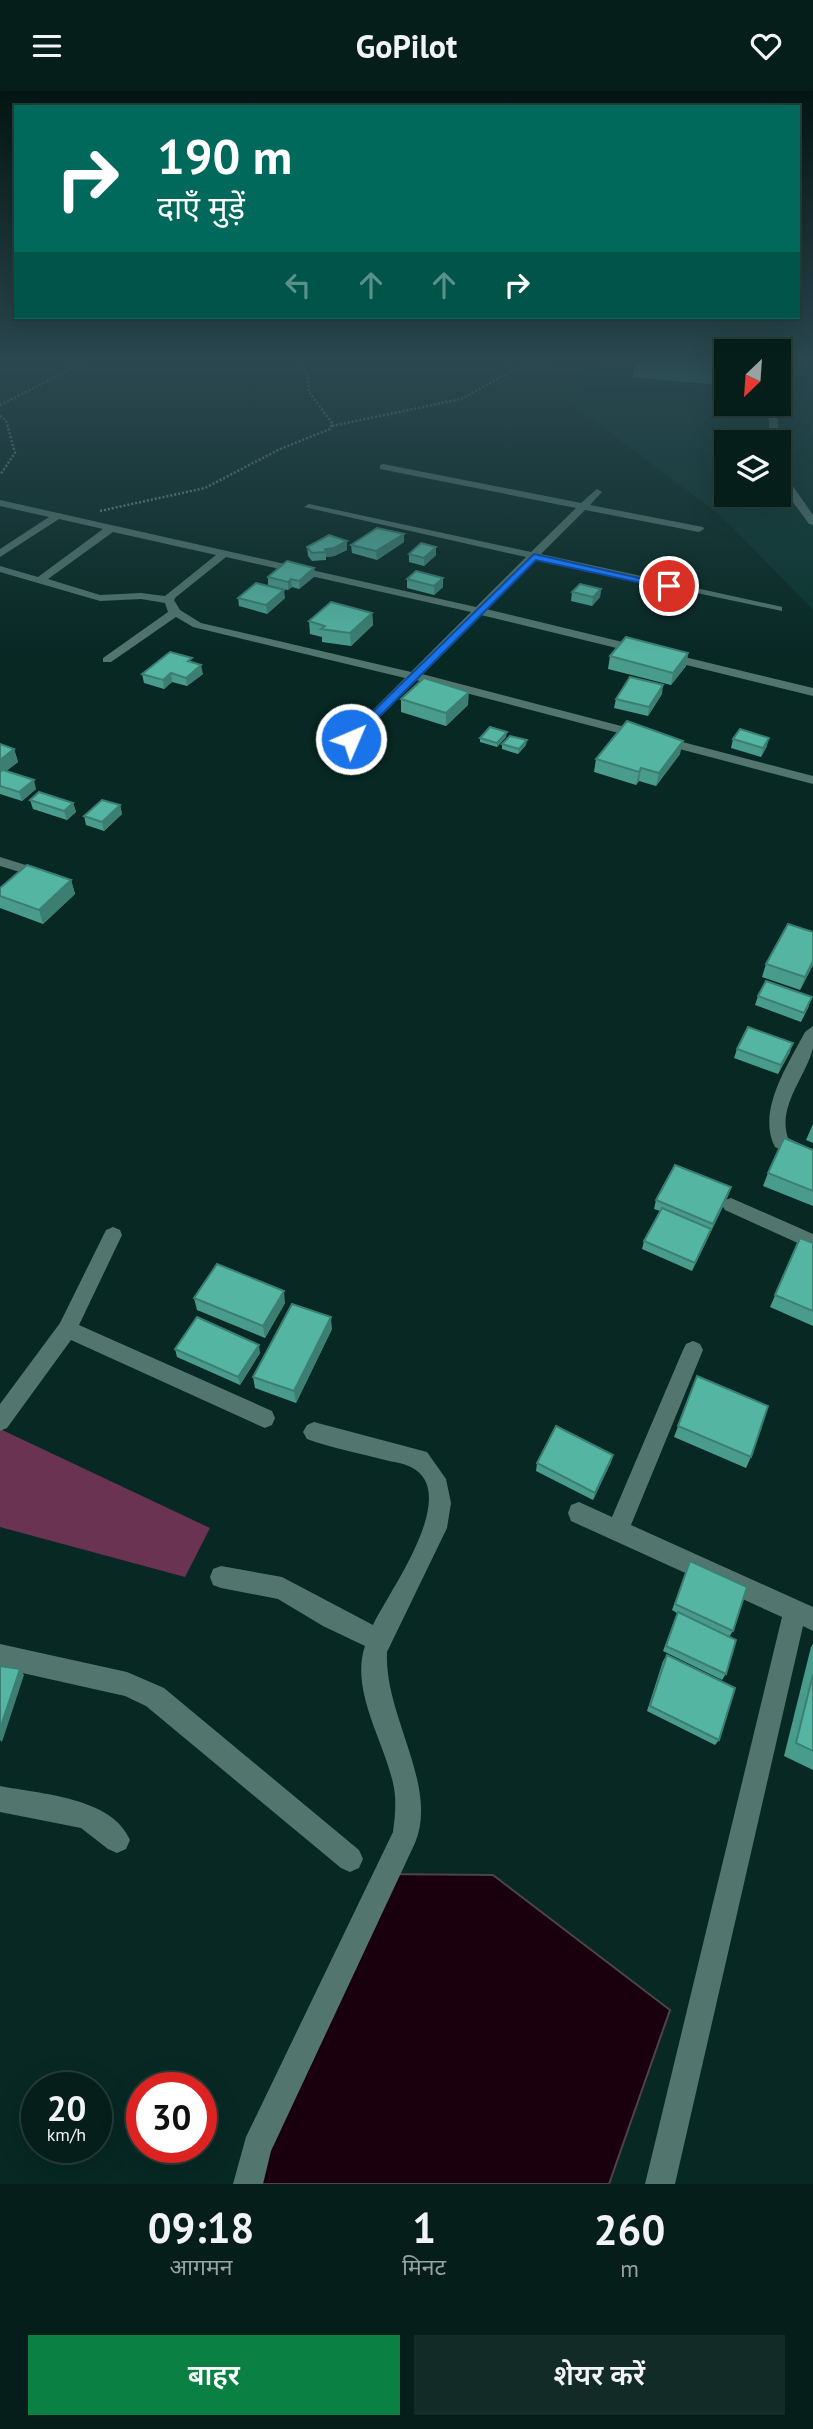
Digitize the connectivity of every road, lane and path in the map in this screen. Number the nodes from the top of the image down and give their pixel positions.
1 (11, 459) edge
2 (265, 459) edge
3 (383, 467) dead end
4 (0, 475) edge
5 (791, 491) edge
6 (597, 492) dead end
7 (0, 503) edge
8 (585, 506) junction
9 (309, 507) dead end
10 (60, 517) junction
11 (813, 522) edge
12 (110, 529) junction
13 (699, 529) dead end
14 (0, 554) edge
15 (223, 554) junction
16 (534, 557) junction
17 (0, 569) edge
18 (40, 580) junction
19 (169, 600) junction
20 (778, 609) dead end
21 (479, 611) junction
22 (175, 612) junction
23 (107, 660) dead end
24 (414, 676) junction
25 (813, 692) edge
26 (351, 739) dead end
27 (813, 780) edge
28 (0, 861) edge
29 (63, 882) edge
30 (813, 1032) edge
31 (813, 1158) edge
32 (731, 1205) edge
33 (113, 1235) dead end
34 (813, 1242) edge
35 (67, 1329) junction
36 (693, 1350) dead end
37 (265, 1418) dead end
38 (0, 1421) edge
39 (314, 1432) dead end
40 (579, 1513) dead end
41 (618, 1529) junction
42 (221, 1577) dead end
43 (804, 1615) edge
44 (380, 1641) junction
45 (0, 1656) edge
46 (0, 1799) edge
47 (117, 1840) dead end
48 (350, 1859) dead end
49 (248, 2184) edge
50 (660, 2184) edge

1 - 4 path
2 - 10 path
3 - 8 street
5 - 11 street
6 - 8 street
7 - 10 street
8 - 13 street
8 - 16 street
9 - 16 street
10 - 12 street
10 - 14 street
12 - 15 street
12 - 18 street
15 - 19 street
15 - 21 street
16 - 20 street
16 - 21 street
17 - 18 street
18 - 19 street
19 - 22 street
21 - 24 street
21 - 25 street
22 - 23 street
22 - 24 street
24 - 26 street
24 - 27 street
28 - 29 street
30 - 31 street
32 - 34 street
33 - 35 street
35 - 37 street
35 - 38 street
36 - 41 street
39 - 44 street
40 - 41 street
41 - 43 street
42 - 44 street
43 - 50 street
44 - 49 street
45 - 48 street
46 - 47 street

